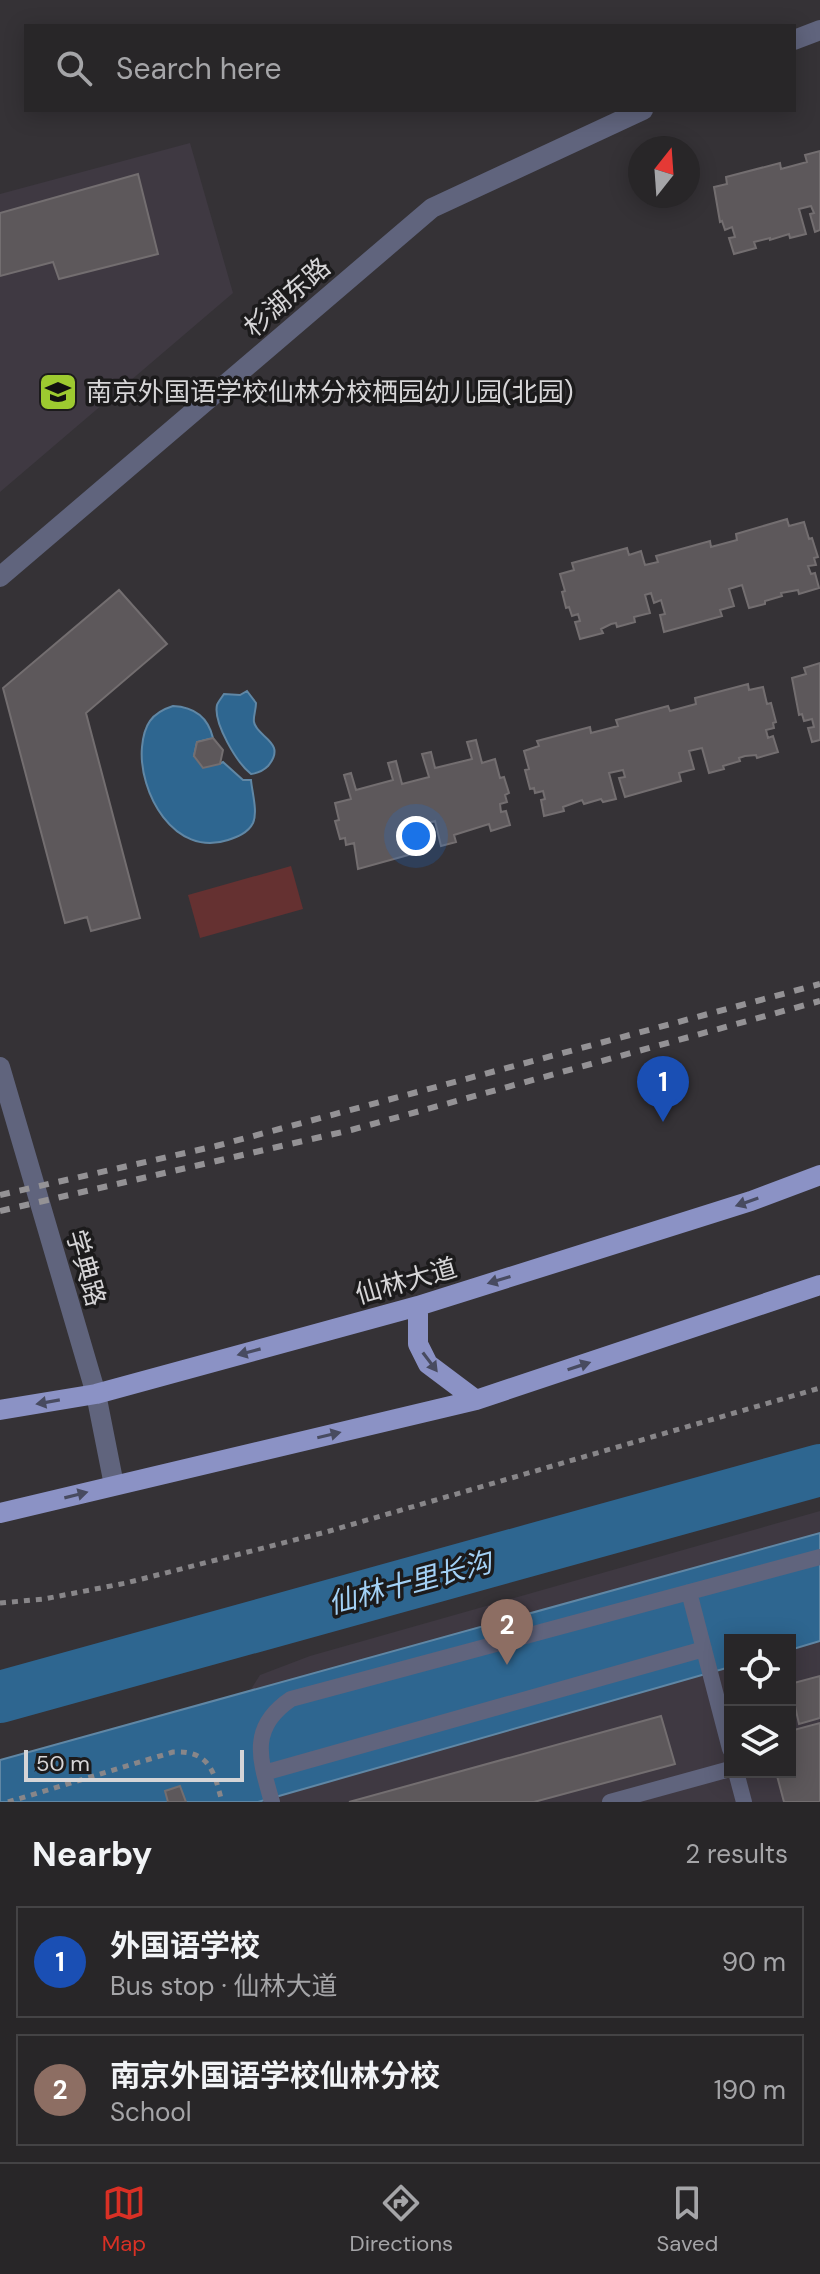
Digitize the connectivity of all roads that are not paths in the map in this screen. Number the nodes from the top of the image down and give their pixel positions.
1 (820, 30) edge
2 (796, 39) edge
3 (639, 112) edge
4 (0, 577) edge
5 (0, 1067) edge
6 (820, 1175) edge
7 (820, 1285) edge
8 (418, 1306) junction
9 (96, 1394) junction
10 (476, 1400) junction
11 (0, 1410) edge
12 (114, 1485) junction
13 (0, 1513) edge
14 (820, 1557) edge
15 (689, 1592) junction
16 (704, 1649) junction
17 (724, 1726) edge
18 (724, 1771) edge
19 (264, 1773) junction
20 (738, 1778) edge
21 (272, 1802) edge
22 (610, 1802) edge
23 (744, 1802) edge

1 - 2 street
3 - 4 street, 杉湖东路
5 - 9 street, 学典路
6 -> 8 main road, 仙林大道
10 -> 7 main road
8 -> 9 main road, 仙林大道
8 -> 10 main road
9 -> 11 main road, 仙林大道
9 - 12 street, 学典路
12 -> 10 main road
13 -> 12 main road
14 - 15 lane
15 - 16 lane
15 - 19 lane
16 - 17 lane
16 - 19 lane
18 - 22 lane
19 - 21 lane
20 - 23 lane

